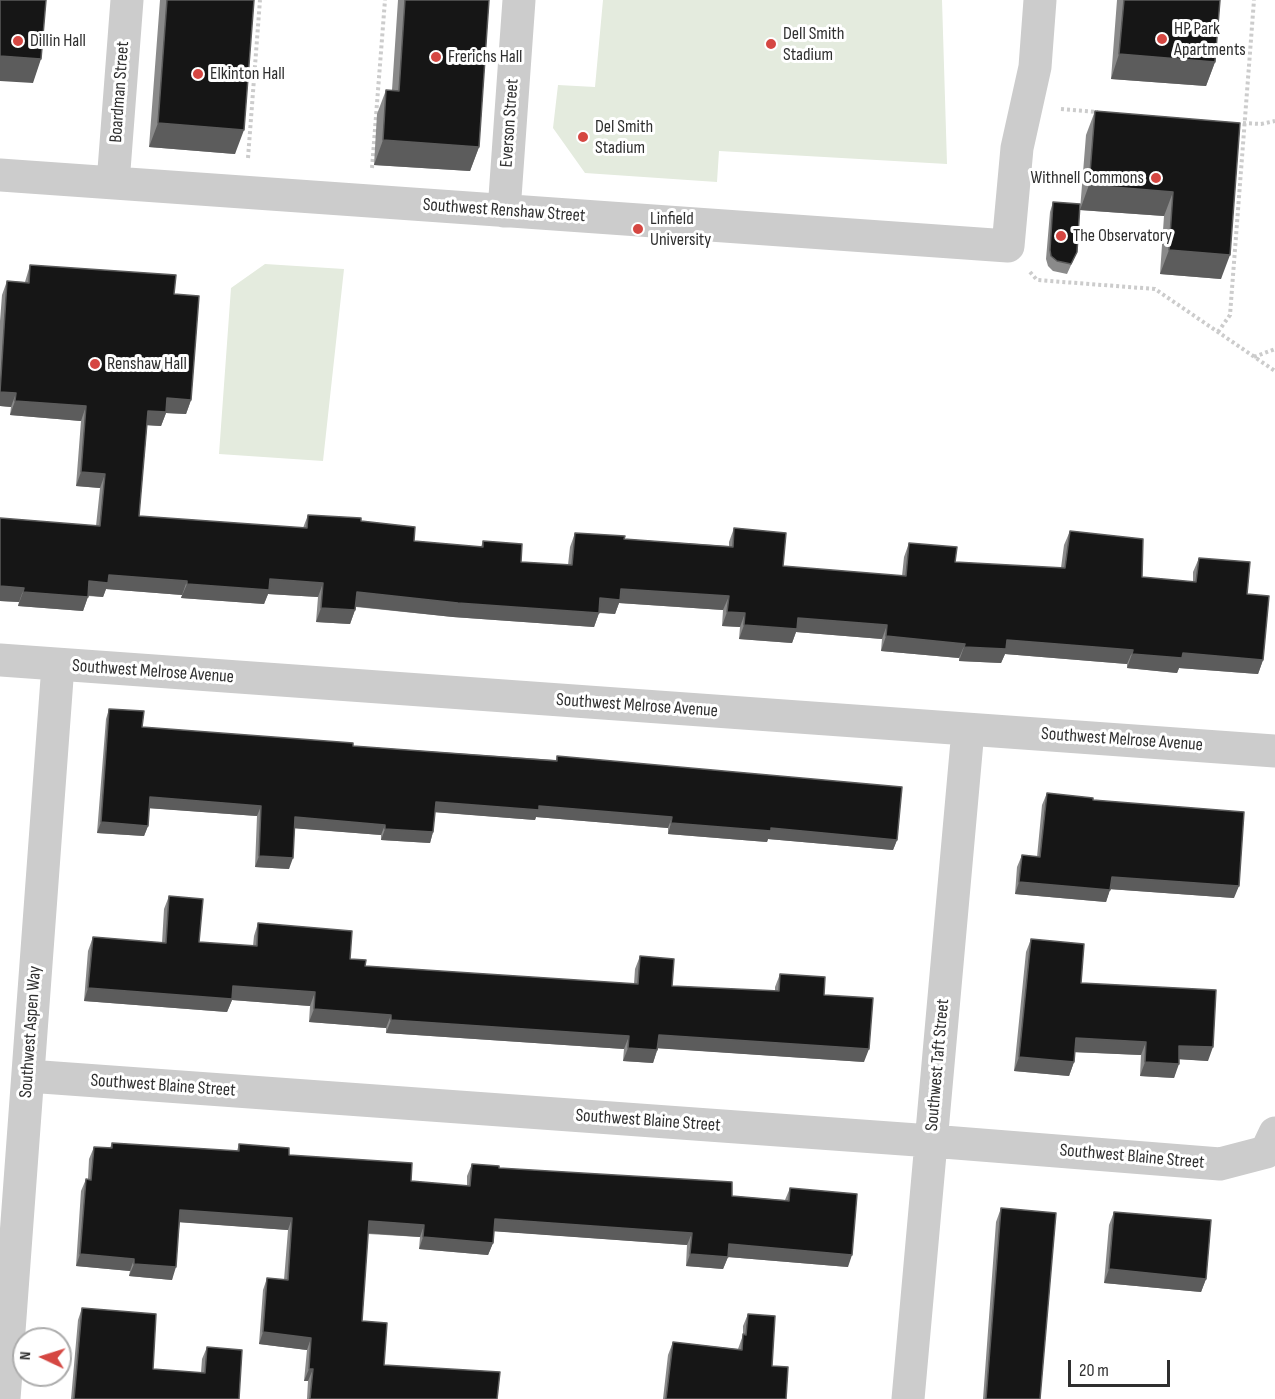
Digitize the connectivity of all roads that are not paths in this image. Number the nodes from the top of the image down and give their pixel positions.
1 (127, 0) edge
2 (519, 0) edge
3 (1040, 0) edge
4 (0, 175) edge
5 (113, 183) junction
6 (504, 211) junction
7 (0, 660) edge
8 (58, 665) junction
9 (968, 730) junction
10 (1275, 751) edge
11 (28, 1076) junction
12 (932, 1141) junction
13 (1271, 1142) edge
14 (4, 1399) edge
15 (908, 1399) edge

1 - 5 street, Boardman Street
2 - 6 street, Everson Street
3 - 6 street, Southwest Renshaw Street
4 - 5 street, Southwest Renshaw Street
5 - 6 street, Southwest Renshaw Street
7 - 8 street, Southwest Melrose Avenue
8 - 9 street, Southwest Melrose Avenue
8 - 11 street, Southwest Aspen Way
9 - 10 street, Southwest Melrose Avenue
9 - 12 street, Southwest Taft Street
11 - 12 street, Southwest Blaine Street
11 - 14 street, Southwest Aspen Way
12 - 13 street, Southwest Blaine Street
12 - 15 street, Southwest Taft Street

